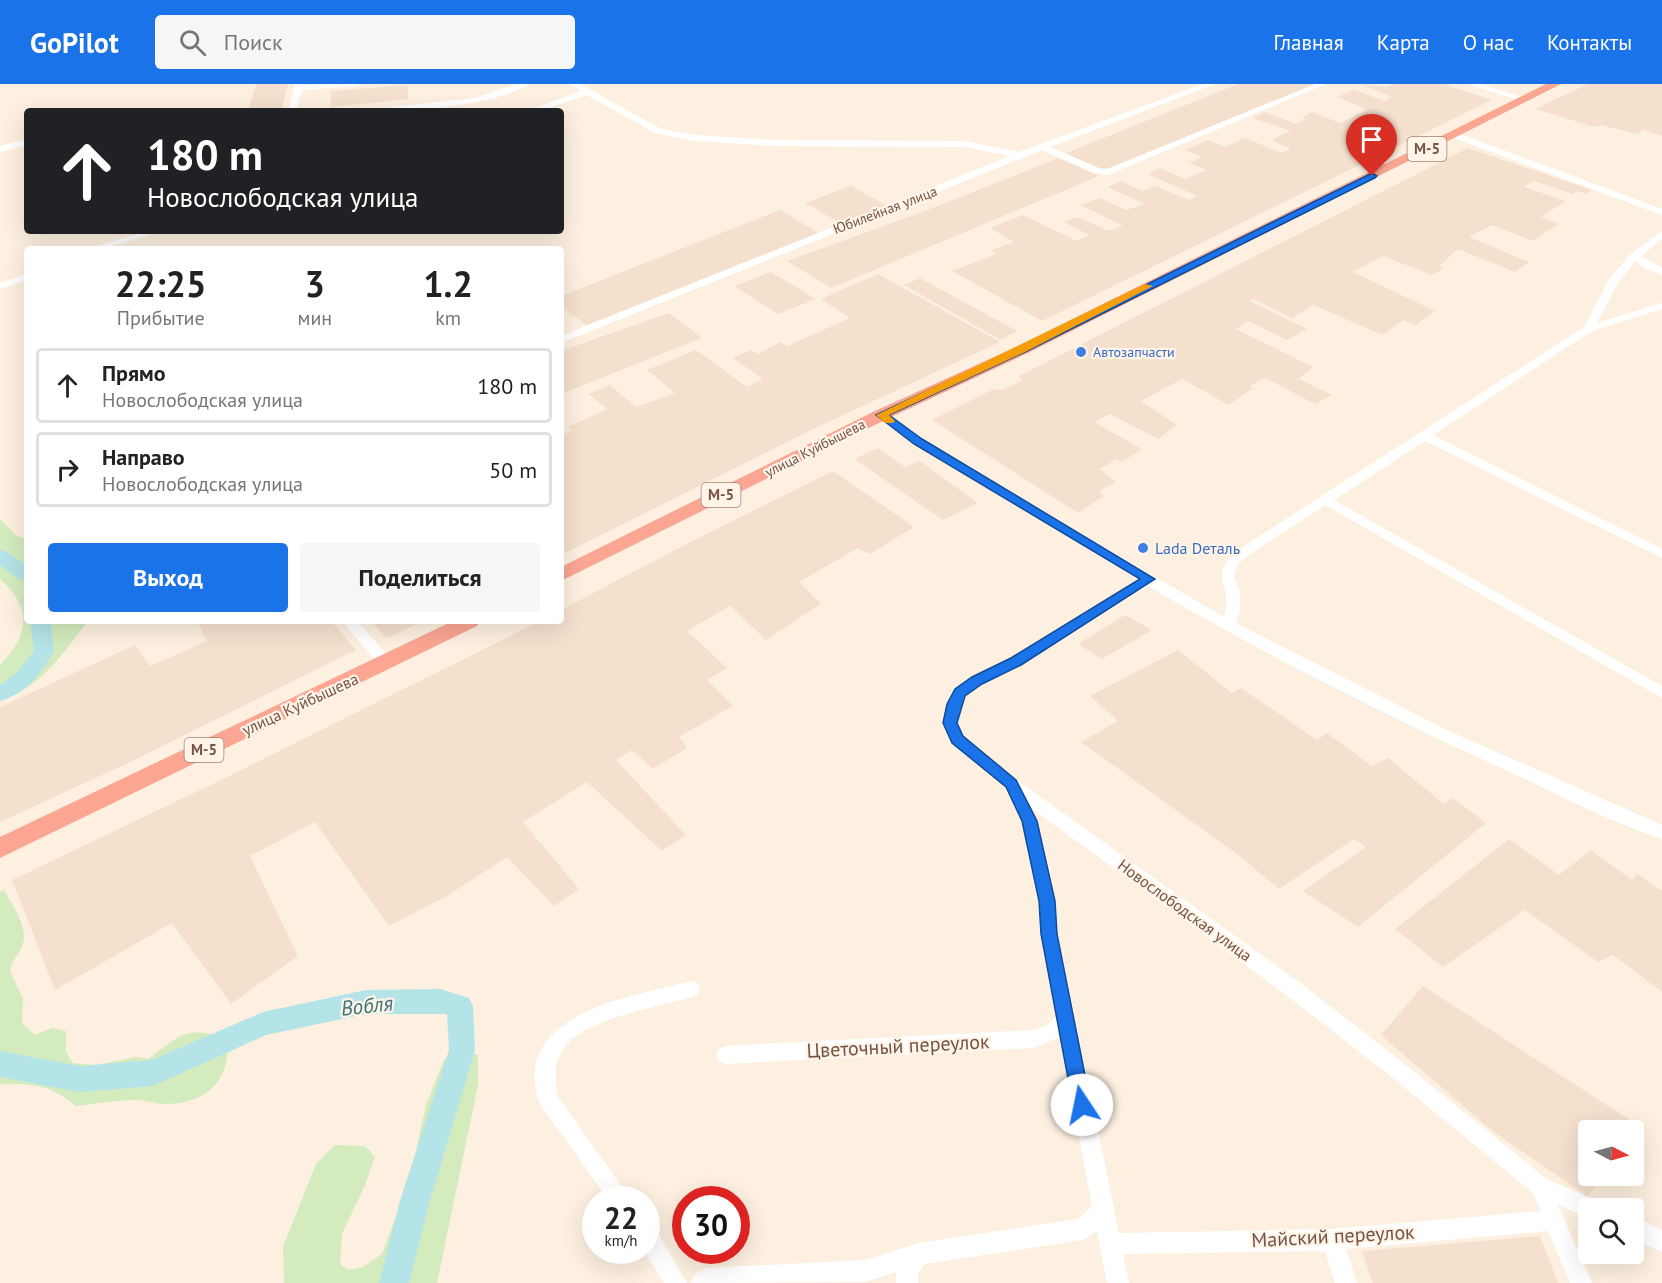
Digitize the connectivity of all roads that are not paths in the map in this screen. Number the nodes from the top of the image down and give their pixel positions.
1 (356, 84) edge
2 (525, 84) edge
3 (574, 84) edge
4 (1211, 84) edge
5 (1322, 84) edge
6 (1472, 84) edge
7 (1555, 84) edge
8 (298, 86) edge
9 (588, 92) junction
10 (1523, 99) junction
11 (293, 108) edge
12 (409, 108) edge
13 (540, 108) edge
14 (1454, 135) junction
15 (24, 143) edge
16 (1042, 147) junction
17 (0, 149) edge
18 (1020, 155) junction
19 (1662, 212) edge
20 (147, 234) edge
21 (1662, 234) edge
22 (102, 246) edge
23 (1635, 256) junction
24 (1662, 272) edge
25 (24, 278) edge
26 (0, 286) edge
27 (1662, 306) edge
28 (1588, 329) junction
29 (564, 339) edge
30 (881, 415) junction
31 (1425, 436) junction
32 (1325, 500) junction
33 (1662, 554) edge
34 (564, 574) edge
35 (1149, 579) junction
36 (352, 624) edge
37 (464, 624) edge
38 (1228, 625) junction
39 (386, 663) junction
40 (1662, 693) edge
41 (1011, 784) junction
42 (1662, 832) edge
43 (0, 848) edge
44 (691, 989) dead end
45 (1065, 1021) junction
46 (726, 1055) dead end
47 (611, 1186) edge
48 (1540, 1186) junction
49 (1578, 1203) edge
50 (1104, 1210) junction
51 (1555, 1220) junction
52 (1644, 1233) edge
53 (1332, 1240) junction
54 (1661, 1242) edge
55 (1111, 1244) junction
56 (919, 1254) junction
57 (660, 1258) edge
58 (675, 1283) edge
59 (702, 1283) edge
60 (907, 1283) edge
61 (1118, 1283) edge
62 (1346, 1283) edge
63 (1581, 1283) edge

1 - 8 street
2 - 12 street
3 - 9 street
4 - 16 street, Юбилейная улица
5 - 16 street
6 - 10 street
7 - 10 highway, улица Куйбышева / М-5
8 - 11 street
9 - 13 street
9 - 18 street
10 - 14 highway, улица Куйбышева / М-5
14 - 19 street
14 - 30 highway, улица Куйбышева / М-5
15 - 17 street
16 - 18 street, Юбилейная улица
18 - 29 street, Юбилейная улица
20 - 22 street
21 - 23 street
23 - 24 street
23 - 28 street
25 - 26 street
27 - 28 street
28 - 31 street
30 - 34 highway, улица Куйбышева / М-5
30 - 35 street
31 - 32 street
31 - 33 street
32 - 38 street
32 - 40 street
35 - 38 street
35 - 41 street, Новослободская улица
36 - 39 street
37 - 39 highway, улица Куйбышева / М-5
38 - 42 street
39 - 43 highway, улица Куйбышева / М-5
41 - 45 street
41 - 48 street, Новослободская улица
44 - 47 street
45 - 46 street, Цветочный переулок
45 - 50 street
48 - 49 street
48 - 51 street, Новослободская улица
50 - 55 street
50 - 56 street
51 - 53 street, Майский переулок
51 - 63 street, Новослободская улица
52 - 54 street
53 - 55 street, Майский переулок
53 - 62 street
55 - 61 street
56 - 59 street
56 - 60 street
57 - 58 street

